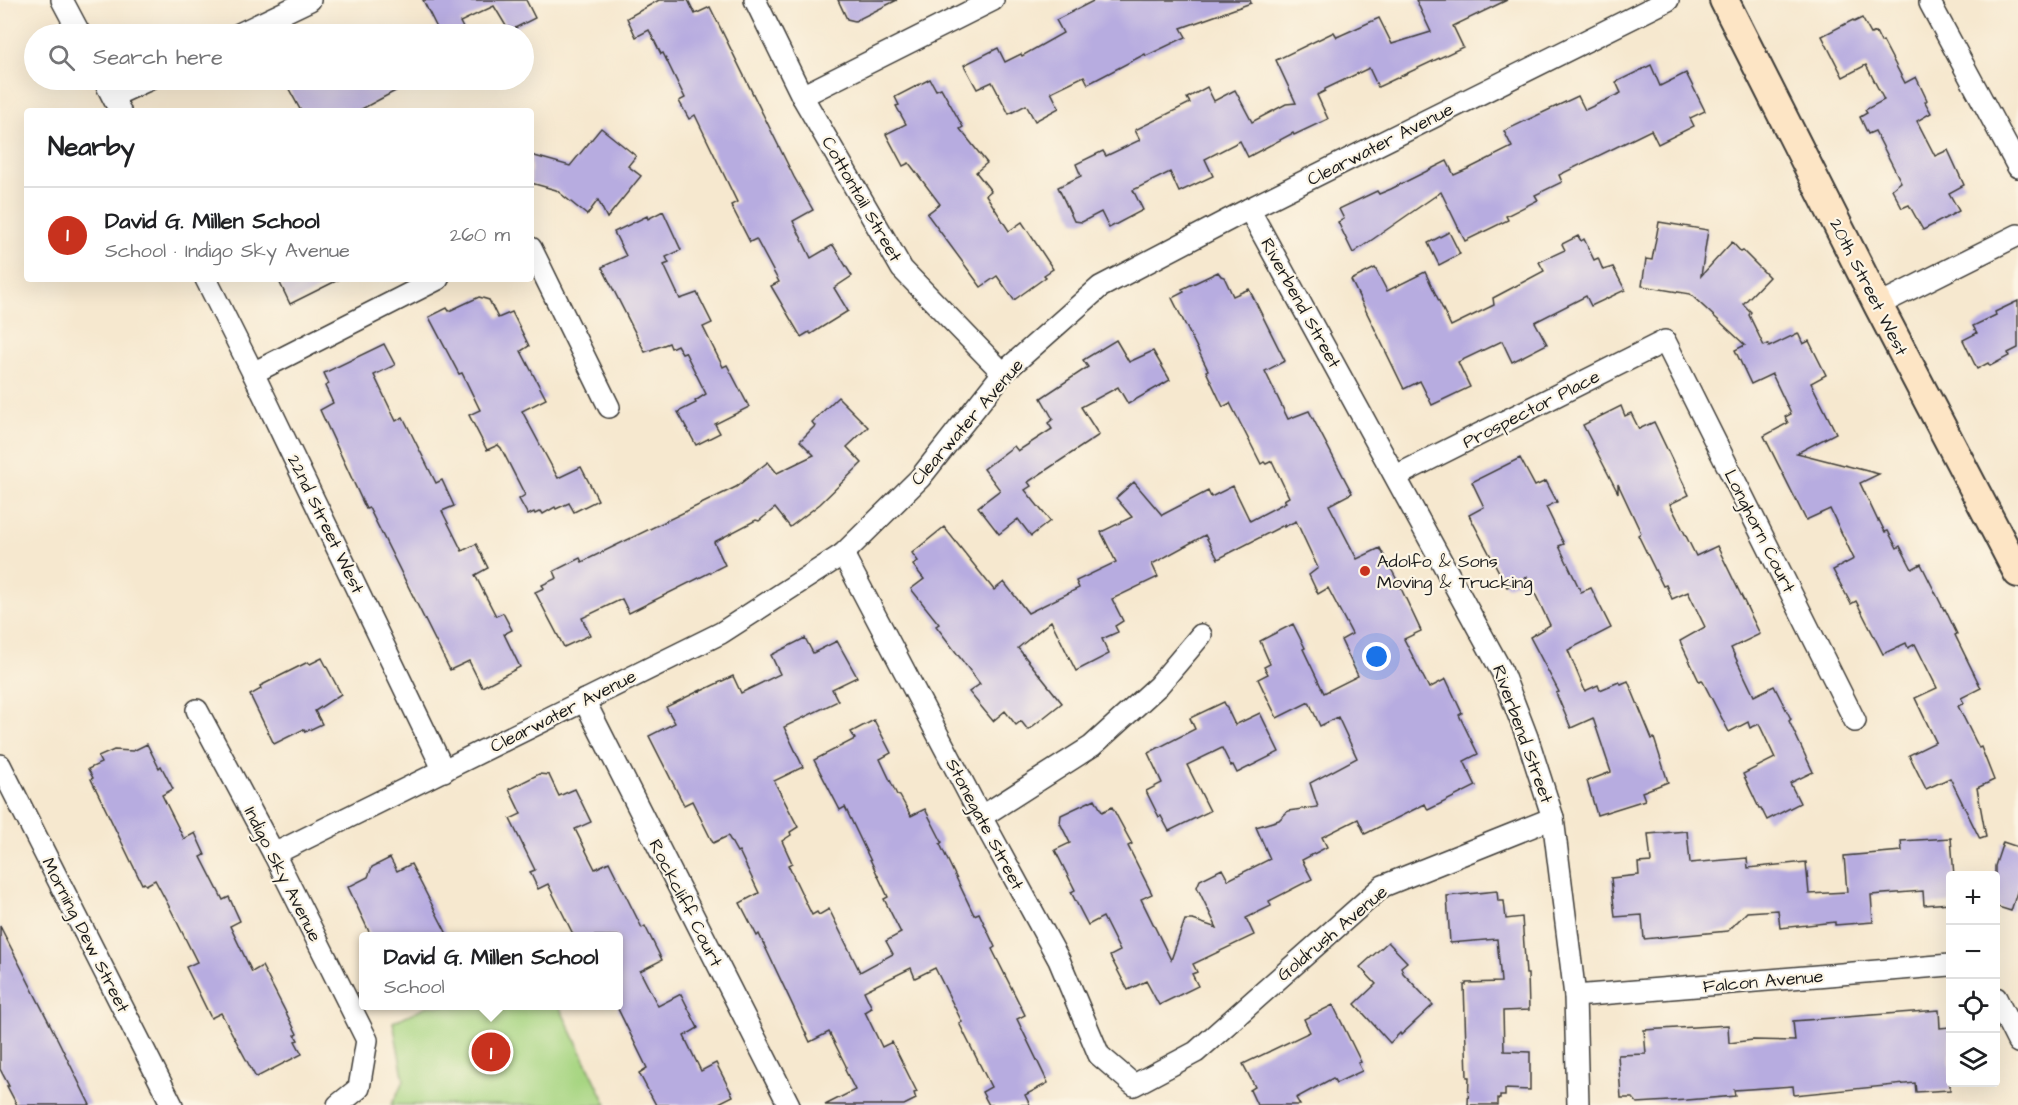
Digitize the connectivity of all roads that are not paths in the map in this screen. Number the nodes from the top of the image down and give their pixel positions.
1 (62, 0) edge
2 (310, 0) edge
3 (755, 0) edge
4 (993, 0) edge
5 (1668, 0) edge
6 (1724, 0) edge
7 (1930, 3) dead end
8 (75, 24) edge
9 (260, 24) edge
10 (802, 96) junction
11 (2018, 167) edge
12 (1249, 209) junction
13 (2018, 235) edge
14 (534, 254) edge
15 (208, 282) edge
16 (432, 282) edge
17 (1878, 305) junction
18 (1665, 341) joint
19 (253, 373) junction
20 (1003, 373) junction
21 (609, 407) dead end
22 (1396, 476) junction
23 (843, 554) junction
24 (2018, 573) edge
25 (1201, 634) dead end
26 (584, 700) junction
27 (197, 710) dead end
28 (1855, 721) dead end
29 (0, 765) edge
30 (444, 771) junction
31 (981, 817) junction
32 (1553, 818) junction
33 (274, 854) junction
34 (1946, 965) edge
35 (1575, 996) junction
36 (2000, 1008) edge
37 (2018, 1042) edge
38 (1134, 1085) joint
39 (172, 1105) edge
40 (338, 1105) edge
41 (789, 1105) edge
42 (1578, 1105) edge

1 - 8 street
2 - 9 street
3 - 10 street, Cottontail Street
4 - 10 street
5 - 12 street, Clearwater Avenue
6 - 17 street, 20th Street West
7 - 11 street
10 - 20 street, Cottontail Street
12 - 20 street, Clearwater Avenue
12 - 22 street, Riverbend Street
13 - 17 street
14 - 21 street
15 - 19 street, 22nd Street West
16 - 19 street
17 - 24 street, 20th Street West
18 - 22 street, Prospector Place
18 - 28 street, Longhorn Court
19 - 30 street, 22nd Street West
20 - 23 street, Clearwater Avenue
22 - 32 street, Riverbend Street
23 - 26 street, Clearwater Avenue
23 - 31 street, Stonegate Street
25 - 31 street
26 - 30 street, Clearwater Avenue
26 - 41 street, Rockcliff Court
27 - 33 street, Indigo Sky Avenue
29 - 39 street, Morning Dew Street
30 - 33 street, Clearwater Avenue
31 - 38 street, Stonegate Street
32 - 35 street, Riverbend Street
32 - 38 street, Goldrush Avenue
33 - 40 street, Indigo Sky Avenue
34 - 35 street, Falcon Avenue
35 - 42 street, Riverbend Street
36 - 37 street

